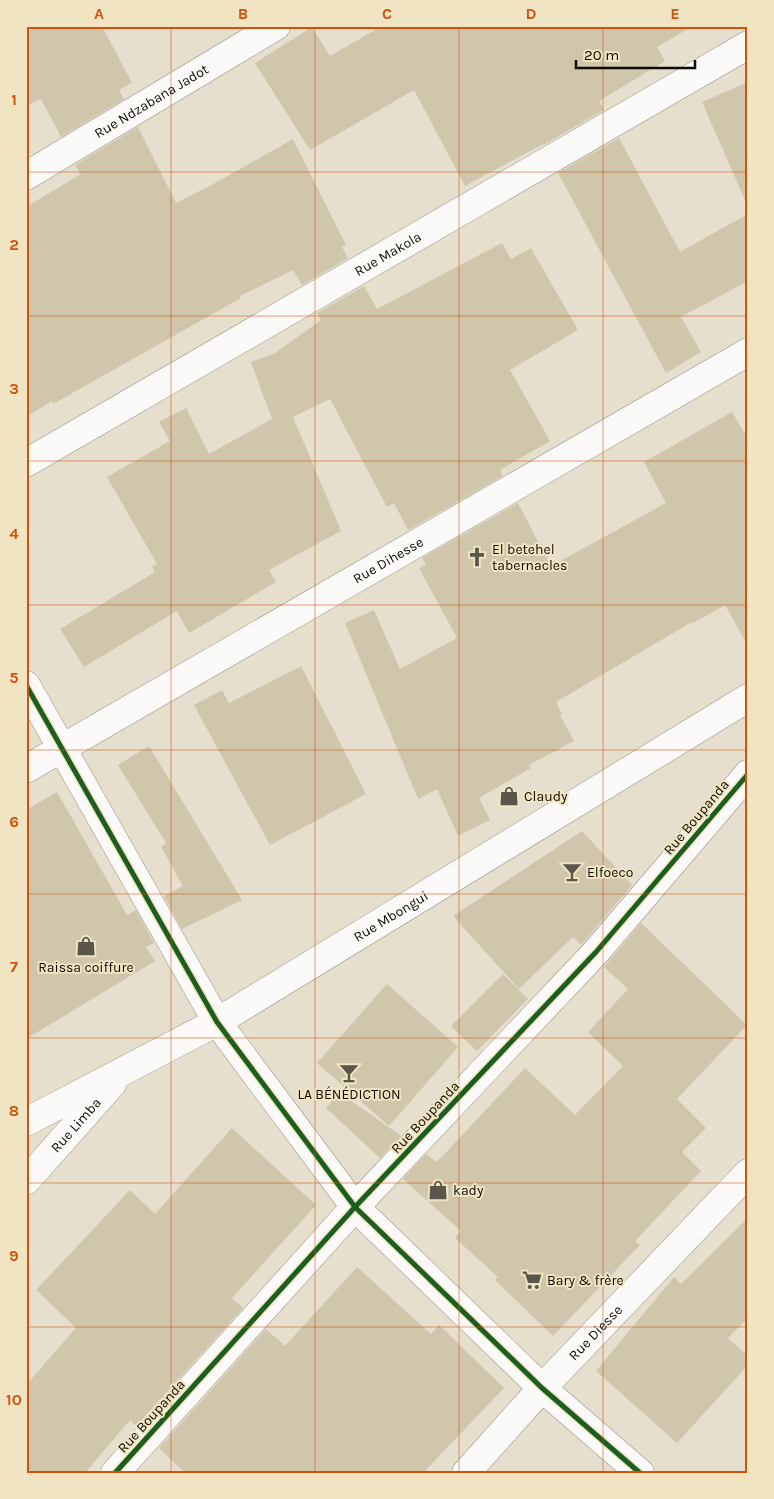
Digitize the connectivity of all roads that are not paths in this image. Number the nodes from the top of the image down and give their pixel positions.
1 (276, 26) edge
2 (748, 44) edge
3 (26, 176) edge
4 (748, 352) edge
5 (26, 463) edge
6 (26, 685) edge
7 (748, 698) edge
8 (62, 748) junction
9 (26, 769) edge
10 (748, 774) edge
11 (217, 1022) junction
12 (125, 1070) junction
13 (26, 1122) edge
14 (748, 1173) edge
15 (26, 1180) edge
16 (355, 1207) junction
17 (542, 1388) junction
18 (115, 1473) edge
19 (466, 1473) edge
20 (640, 1473) edge

1 - 3 street, Rue Ndzabana Jadot
2 - 5 street, Rue Makola
4 - 8 street, Rue Dihesse
6 - 8 street
7 - 11 street, Rue Mbongui
8 - 9 street, Rue Dihesse
8 - 11 street
10 - 16 street, Rue Boupanda
11 - 12 street, Rue Mbongui
11 - 16 street
12 - 13 street, Rue Mbongui
12 - 15 street, Rue Limba
14 - 17 street, Rue Diesse
16 - 17 street
16 - 18 street, Rue Boupanda
17 - 19 street, Rue Diesse
17 - 20 street

